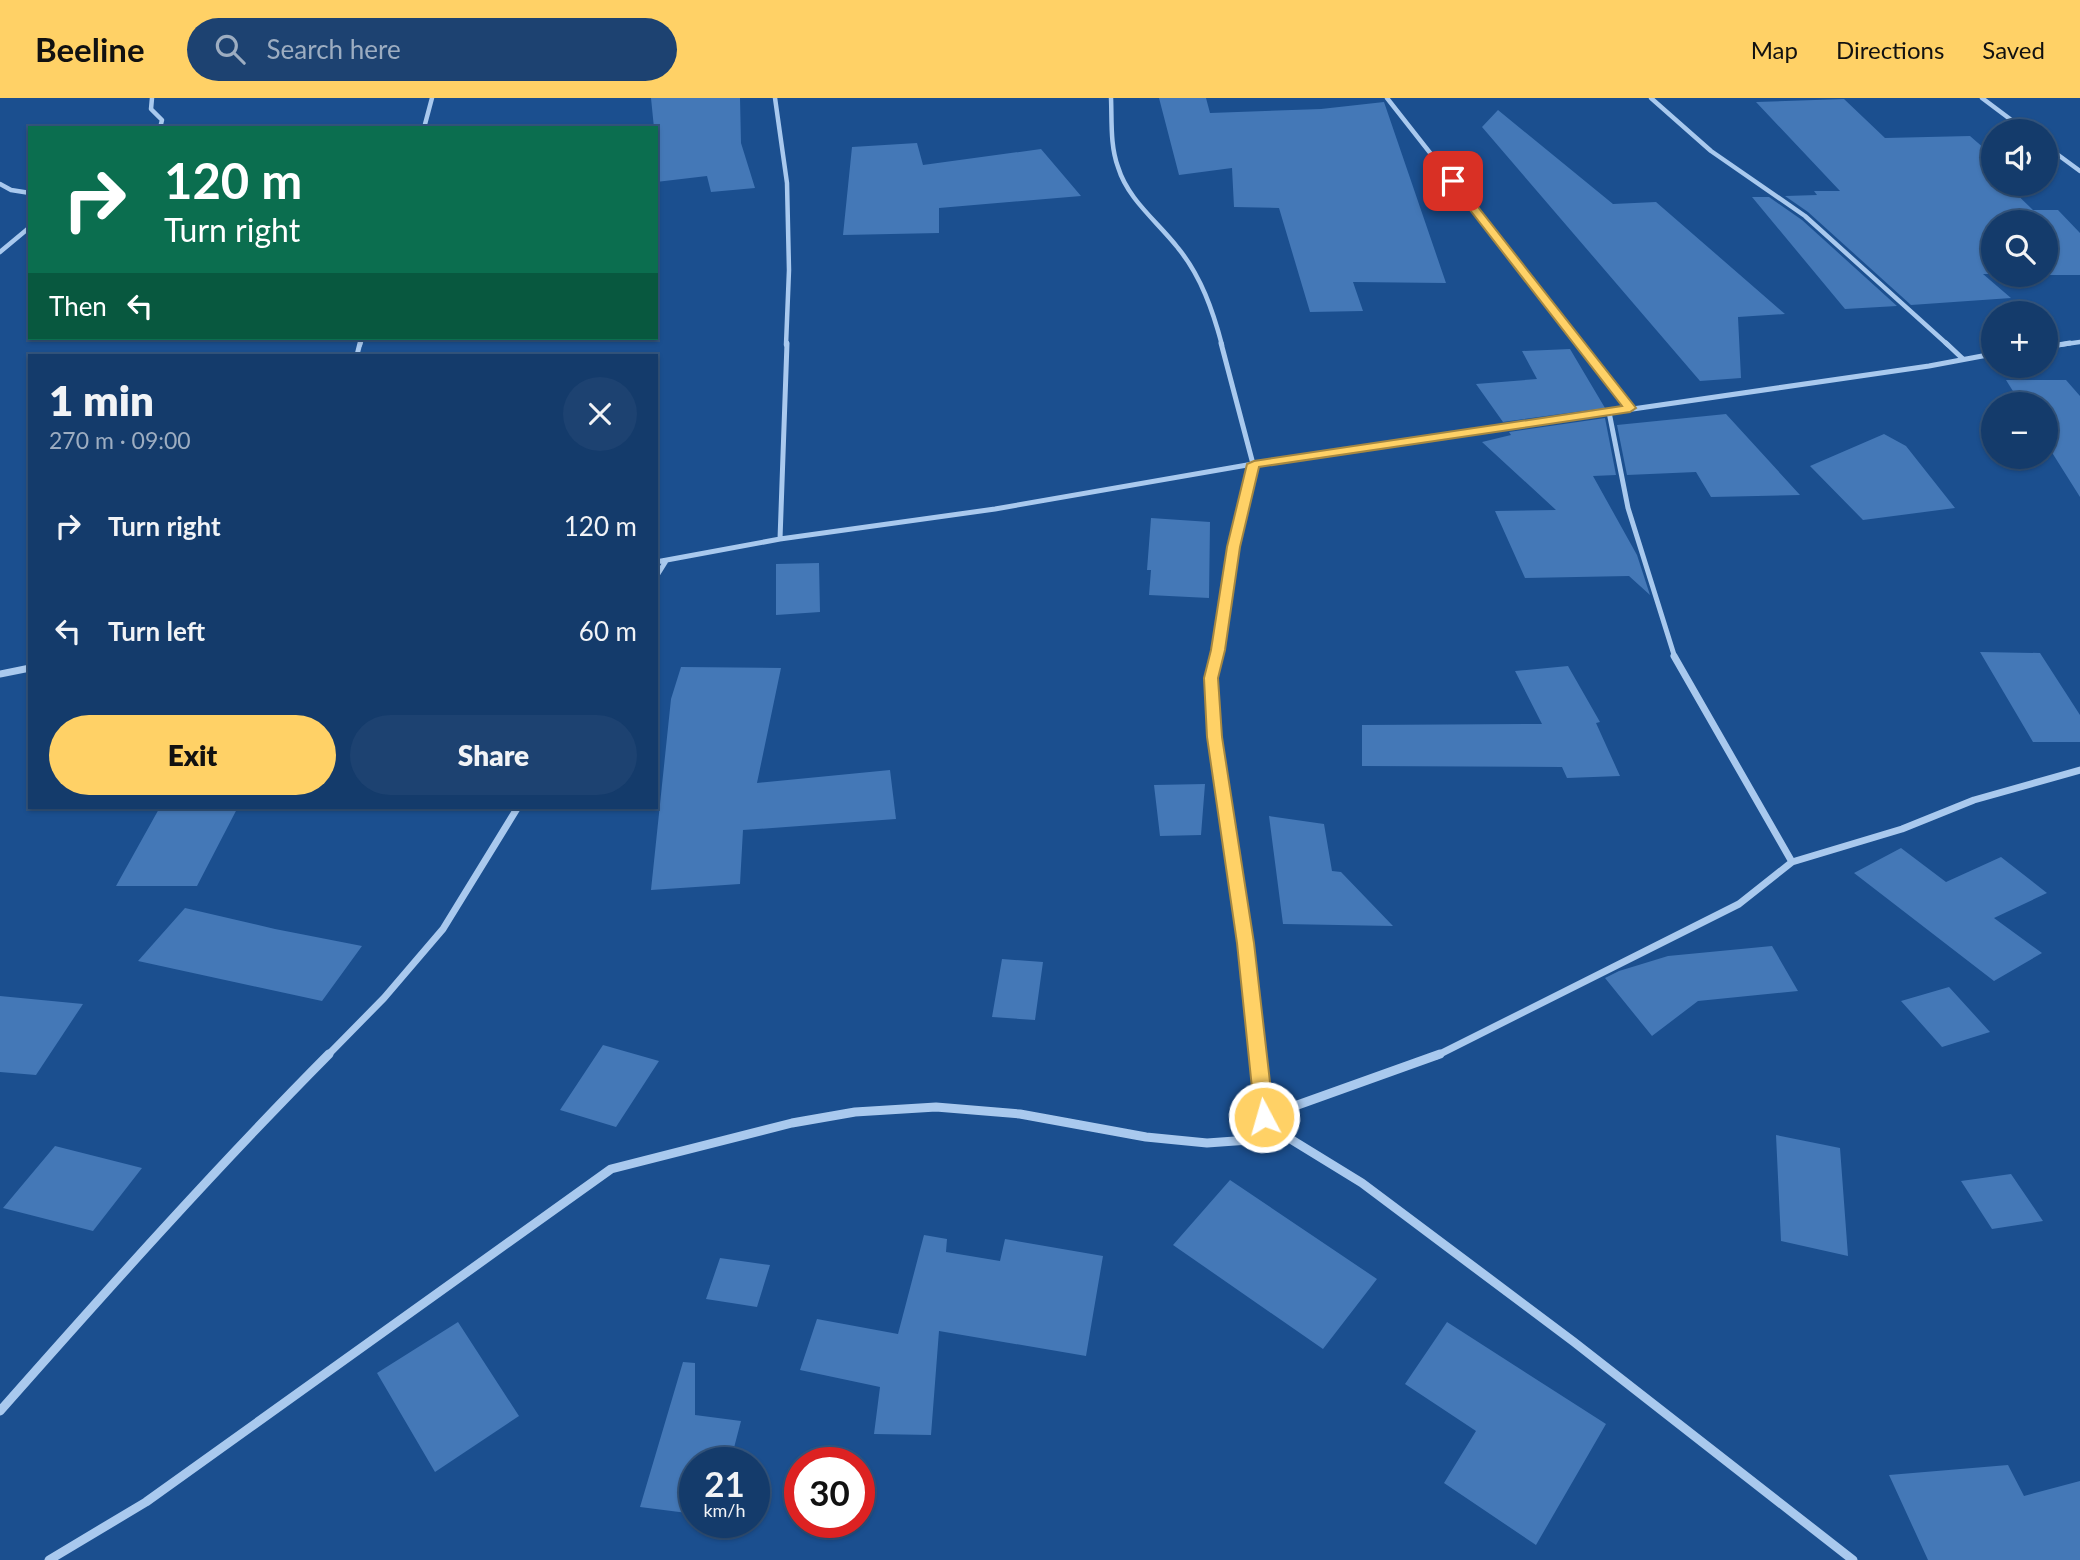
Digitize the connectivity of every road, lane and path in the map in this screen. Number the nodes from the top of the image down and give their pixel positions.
1 (152, 98) edge
2 (432, 98) edge
3 (775, 98) edge
4 (1111, 98) edge
5 (1387, 98) edge
6 (1651, 98) edge
7 (1982, 98) edge
8 (2010, 119) edge
9 (160, 126) edge
10 (425, 126) edge
11 (2058, 155) edge
12 (2080, 172) edge
13 (0, 184) edge
14 (28, 193) edge
15 (28, 228) edge
16 (0, 252) edge
17 (2080, 342) edge
18 (2058, 345) edge
19 (1981, 356) edge
20 (1962, 359) junction
21 (1630, 408) junction
22 (1609, 412) junction
23 (1254, 464) junction
24 (780, 540) junction
25 (666, 561) junction
26 (658, 562) edge
27 (658, 574) edge
28 (28, 668) edge
29 (0, 674) edge
30 (2080, 770) edge
31 (517, 809) edge
32 (1792, 862) junction
33 (1264, 1117) junction
34 (1279, 1132) junction
35 (0, 1411) edge
36 (49, 1560) edge
37 (1853, 1560) edge

1 - 9 street
2 - 10 street
3 - 24 street
4 - 23 street
5 - 21 street
6 - 20 street
7 - 8 street
11 - 12 street
13 - 14 street
15 - 16 street
17 - 18 street
19 - 20 street
20 - 21 street
21 - 22 street
22 - 23 street
22 - 32 street
23 - 24 street
23 - 33 street
24 - 25 street
25 - 26 street
25 - 27 street
28 - 29 street
30 - 32 street
31 - 35 street
32 - 33 street
33 - 34 street
34 - 36 street
34 - 37 street

